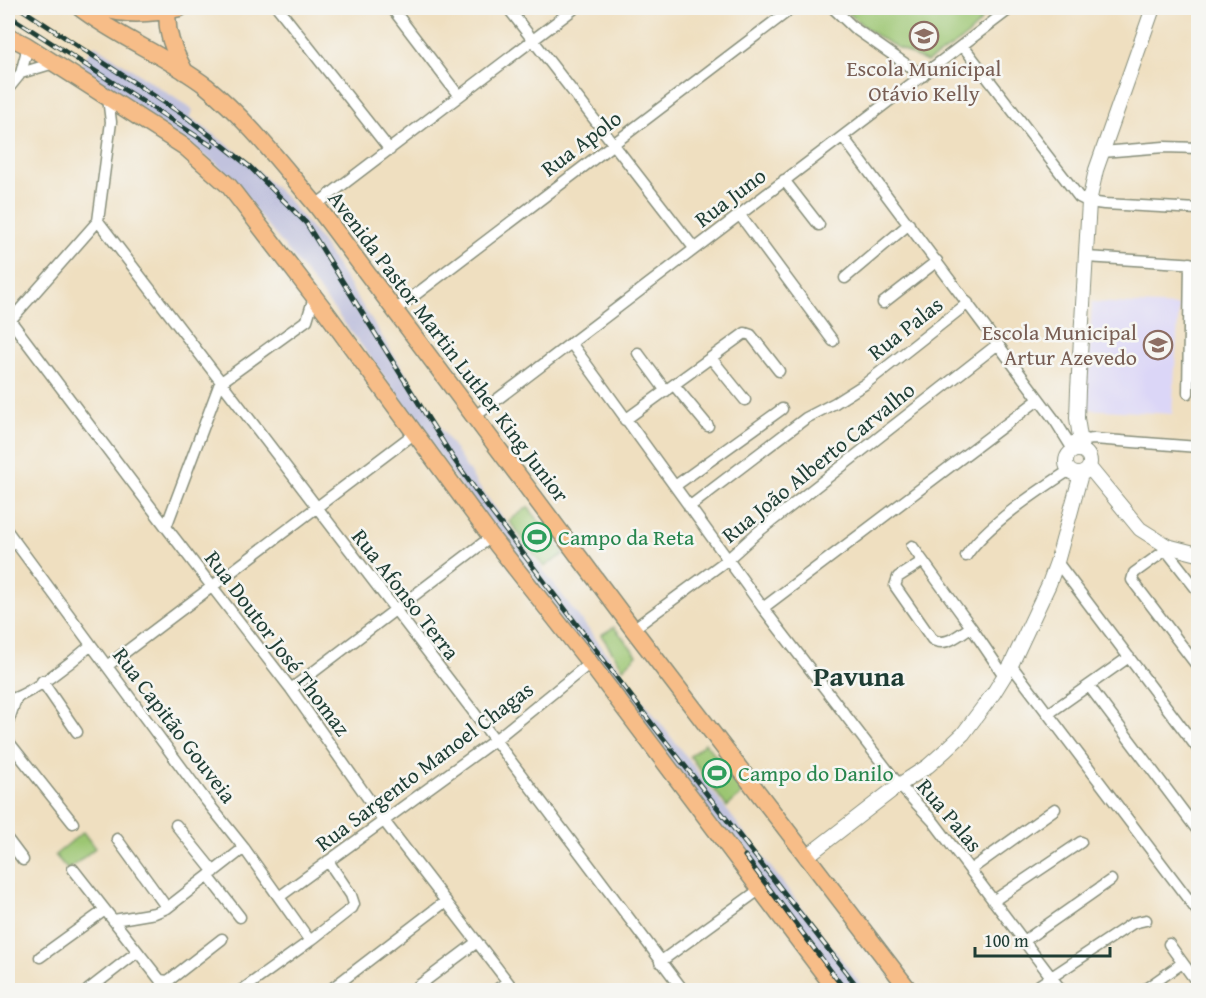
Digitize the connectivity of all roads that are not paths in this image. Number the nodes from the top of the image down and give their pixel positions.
1 (80, 8) edge
2 (102, 8) edge
3 (278, 8) edge
4 (392, 8) edge
5 (508, 8) edge
6 (575, 8) edge
7 (792, 8) edge
8 (833, 8) edge
9 (991, 8) edge
10 (1011, 8) edge
11 (1153, 8) edge
12 (174, 9) edge
13 (993, 21) junction
14 (8, 36) edge
15 (532, 40) junction
16 (26, 45) junction
17 (963, 46) junction
18 (54, 63) junction
19 (21, 73) junction
20 (186, 73) junction
21 (923, 76) junction
22 (8, 89) edge
23 (459, 96) junction
24 (115, 102) junction
25 (843, 136) junction
26 (612, 144) junction
27 (1198, 148) edge
28 (390, 150) junction
29 (1102, 152) junction
30 (784, 180) junction
31 (1089, 202) junction
32 (316, 205) junction
33 (1198, 209) edge
34 (740, 214) junction
35 (98, 221) junction
36 (909, 224) junction
37 (819, 225) dead end
38 (694, 248) junction
39 (1086, 257) junction
40 (937, 261) junction
41 (1194, 263) edge
42 (844, 278) dead end
43 (314, 297) junction
44 (883, 303) dead end
45 (968, 303) junction
46 (394, 310) junction
47 (326, 312) junction
48 (307, 320) junction
49 (9, 322) edge
50 (833, 341) dead end
51 (571, 344) junction
52 (998, 344) junction
53 (638, 353) dead end
54 (711, 358) junction
55 (779, 371) dead end
56 (220, 383) junction
57 (670, 388) junction
58 (1188, 393) dead end
59 (745, 400) dead end
60 (1038, 400) junction
61 (782, 410) dead end
62 (474, 417) junction
63 (626, 420) junction
64 (708, 426) dead end
65 (415, 433) junction
66 (1076, 446) junction
67 (1198, 447) edge
68 (1080, 471) junction
69 (675, 486) junction
70 (315, 507) junction
71 (689, 507) junction
72 (166, 527) junction
73 (8, 532) edge
74 (491, 537) junction
75 (912, 546) dead end
76 (1166, 548) junction
77 (1198, 554) edge
78 (966, 556) dead end
79 (727, 560) junction
80 (922, 561) junction
81 (1057, 562) junction
82 (212, 587) junction
83 (1198, 591) edge
84 (763, 608) junction
85 (394, 610) junction
86 (971, 627) junction
87 (633, 630) junction
88 (90, 646) junction
89 (1129, 657) junction
90 (590, 663) junction
91 (107, 666) junction
92 (1198, 667) edge
93 (1008, 671) junction
94 (42, 681) junction
95 (1089, 686) junction
96 (291, 689) junction
97 (12, 700) edge
98 (1048, 714) junction
99 (8, 722) edge
100 (77, 732) dead end
101 (495, 740) junction
102 (8, 741) edge
103 (1198, 749) edge
104 (899, 785) junction
105 (1055, 809) dead end
106 (384, 821) junction
107 (73, 823) dead end
108 (176, 825) dead end
109 (1198, 831) edge
110 (117, 839) dead end
111 (8, 840) edge
112 (1081, 842) dead end
113 (244, 848) junction
114 (806, 857) junction
115 (24, 860) dead end
116 (328, 861) junction
117 (73, 869) dead end
118 (970, 870) junction
119 (211, 874) junction
120 (1111, 880) dead end
121 (759, 890) junction
122 (279, 897) junction
123 (446, 901) junction
124 (993, 901) junction
125 (1196, 905) edge
126 (167, 908) junction
127 (105, 910) junction
128 (240, 917) dead end
129 (114, 920) junction
130 (1146, 920) dead end
131 (222, 939) dead end
132 (310, 941) junction
133 (1024, 941) junction
134 (477, 942) junction
135 (1168, 944) dead end
136 (137, 952) junction
137 (40, 957) dead end
138 (660, 962) junction
139 (1181, 964) junction
140 (1051, 977) junction
141 (1198, 984) edge
142 (511, 986) edge
143 (88, 990) edge
144 (242, 990) edge
145 (330, 990) edge
146 (413, 990) edge
147 (496, 990) edge
148 (682, 990) edge
149 (836, 990) edge
150 (909, 990) edge
151 (1032, 990) edge
152 (1061, 990) edge
153 (1144, 990) edge

1 - 20 main road, Avenida Pastor Martin Luther King Junior
2 - 12 main road
3 - 28 street
4 - 23 street
5 - 15 street
6 - 15 street
7 - 26 street, Rua Apolo
8 - 21 street
9 - 13 street
10 - 13 street, Rua Juno
11 - 29 street
12 - 20 main road
13 - 17 street, Rua Juno
14 - 16 main road
15 - 23 street
15 - 26 street
16 - 18 main road
16 - 19 street
17 - 21 street, Rua Juno
17 - 31 street
18 - 19 street
18 - 24 main road
19 - 22 street
20 - 32 main road, Avenida Pastor Martin Luther King Junior
21 - 25 street, Rua Juno
23 - 28 street
24 - 35 street
24 - 43 main road
25 - 30 street, Rua Juno
25 - 36 street
26 - 38 street
26 - 46 street, Rua Apolo
27 - 29 street
28 - 32 street
29 - 31 street
30 - 34 street, Rua Juno
30 - 37 street
31 - 33 street
31 - 39 street
32 - 46 main road, Avenida Pastor Martin Luther King Junior
34 - 38 street, Rua Juno
34 - 50 street
35 - 49 street
35 - 56 street, Rua Afonso Terra
36 - 40 street
36 - 42 street
38 - 51 street, Rua Juno
39 - 41 street
39 - 66 street
40 - 44 street
40 - 45 street
41 - 58 street
43 - 47 main road
43 - 48 street
45 - 52 street
45 - 71 street, Rua Palas
46 - 62 main road, Avenida Pastor Martin Luther King Junior
47 - 48 street
47 - 65 main road
48 - 56 street
49 - 72 street, Rua Doutor José Thomaz
51 - 62 street, Rua Juno
51 - 63 street, Rua Palas
52 - 60 street
52 - 79 street, Rua João Alberto Carvalho
53 - 57 street
54 - 55 street
54 - 57 street
54 - 59 street
56 - 70 street, Rua Afonso Terra
56 - 72 street
57 - 63 street
57 - 64 street
60 - 66 street
60 - 84 street
61 - 69 street
62 - 87 main road, Avenida Pastor Martin Luther King Junior
63 - 69 street, Rua Palas
65 - 70 street
65 - 74 main road
66 - 67 street
66 - 68 street
66 - 68 street
68 - 76 street
68 - 78 street
68 - 81 street
69 - 71 street, Rua Palas
70 - 82 street
70 - 85 street, Rua Afonso Terra
71 - 79 street, Rua Palas
72 - 82 street, Rua Doutor José Thomaz
73 - 88 street, Rua Capitão Gouveia
74 - 85 street
74 - 90 main road
75 - 80 street
76 - 77 street
76 - 83 street
76 - 92 street
79 - 84 street, Rua Palas
79 - 87 street, Rua João Alberto Carvalho
80 - 86 street
80 - 86 street
81 - 89 street
81 - 93 street
82 - 91 street
82 - 96 street, Rua Doutor José Thomaz
84 - 104 street, Rua Palas
85 - 96 street
85 - 101 street, Rua Afonso Terra
86 - 93 street
87 - 114 main road, Avenida Pastor Martin Luther King Junior
88 - 91 street, Rua Capitão Gouveia
88 - 94 street
89 - 95 street
89 - 103 street
90 - 101 street, Rua Sargento Manoel Chagas
90 - 121 main road
91 - 113 street, Rua Capitão Gouveia
93 - 98 street
93 - 104 street
94 - 97 street
94 - 100 street
95 - 98 street
95 - 109 street
96 - 106 street, Rua Doutor José Thomaz
97 - 99 street
98 - 125 street
101 - 106 street, Rua Sargento Manoel Chagas
101 - 138 street, Rua Afonso Terra
102 - 107 street
104 - 114 street
104 - 118 street, Rua Palas
105 - 118 street
106 - 116 street, Rua Sargento Manoel Chagas
106 - 123 street, Rua Doutor José Thomaz
108 - 119 street
110 - 126 street
111 - 115 street
112 - 124 street
113 - 119 street
113 - 122 street, Rua Capitão Gouveia
114 - 150 main road, Avenida Pastor Martin Luther King Junior
116 - 122 street, Rua Sargento Manoel Chagas
116 - 132 street
117 - 127 street
118 - 124 street, Rua Palas
119 - 126 street
119 - 128 street
120 - 133 street
121 - 138 street
121 - 149 main road
122 - 132 street, Rua Capitão Gouveia
123 - 134 street, Rua Doutor José Thomaz
123 - 145 street
124 - 133 street, Rua Palas
126 - 129 street
127 - 129 street
127 - 137 street
129 - 136 street
130 - 140 street
131 - 136 street
132 - 144 street
133 - 140 street, Rua Palas
134 - 142 street, Rua Doutor José Thomaz
134 - 146 street
135 - 139 street
136 - 143 street
138 - 148 street, Rua Afonso Terra
139 - 141 street
139 - 153 street
140 - 151 street
140 - 152 street, Rua Palas
142 - 147 street

